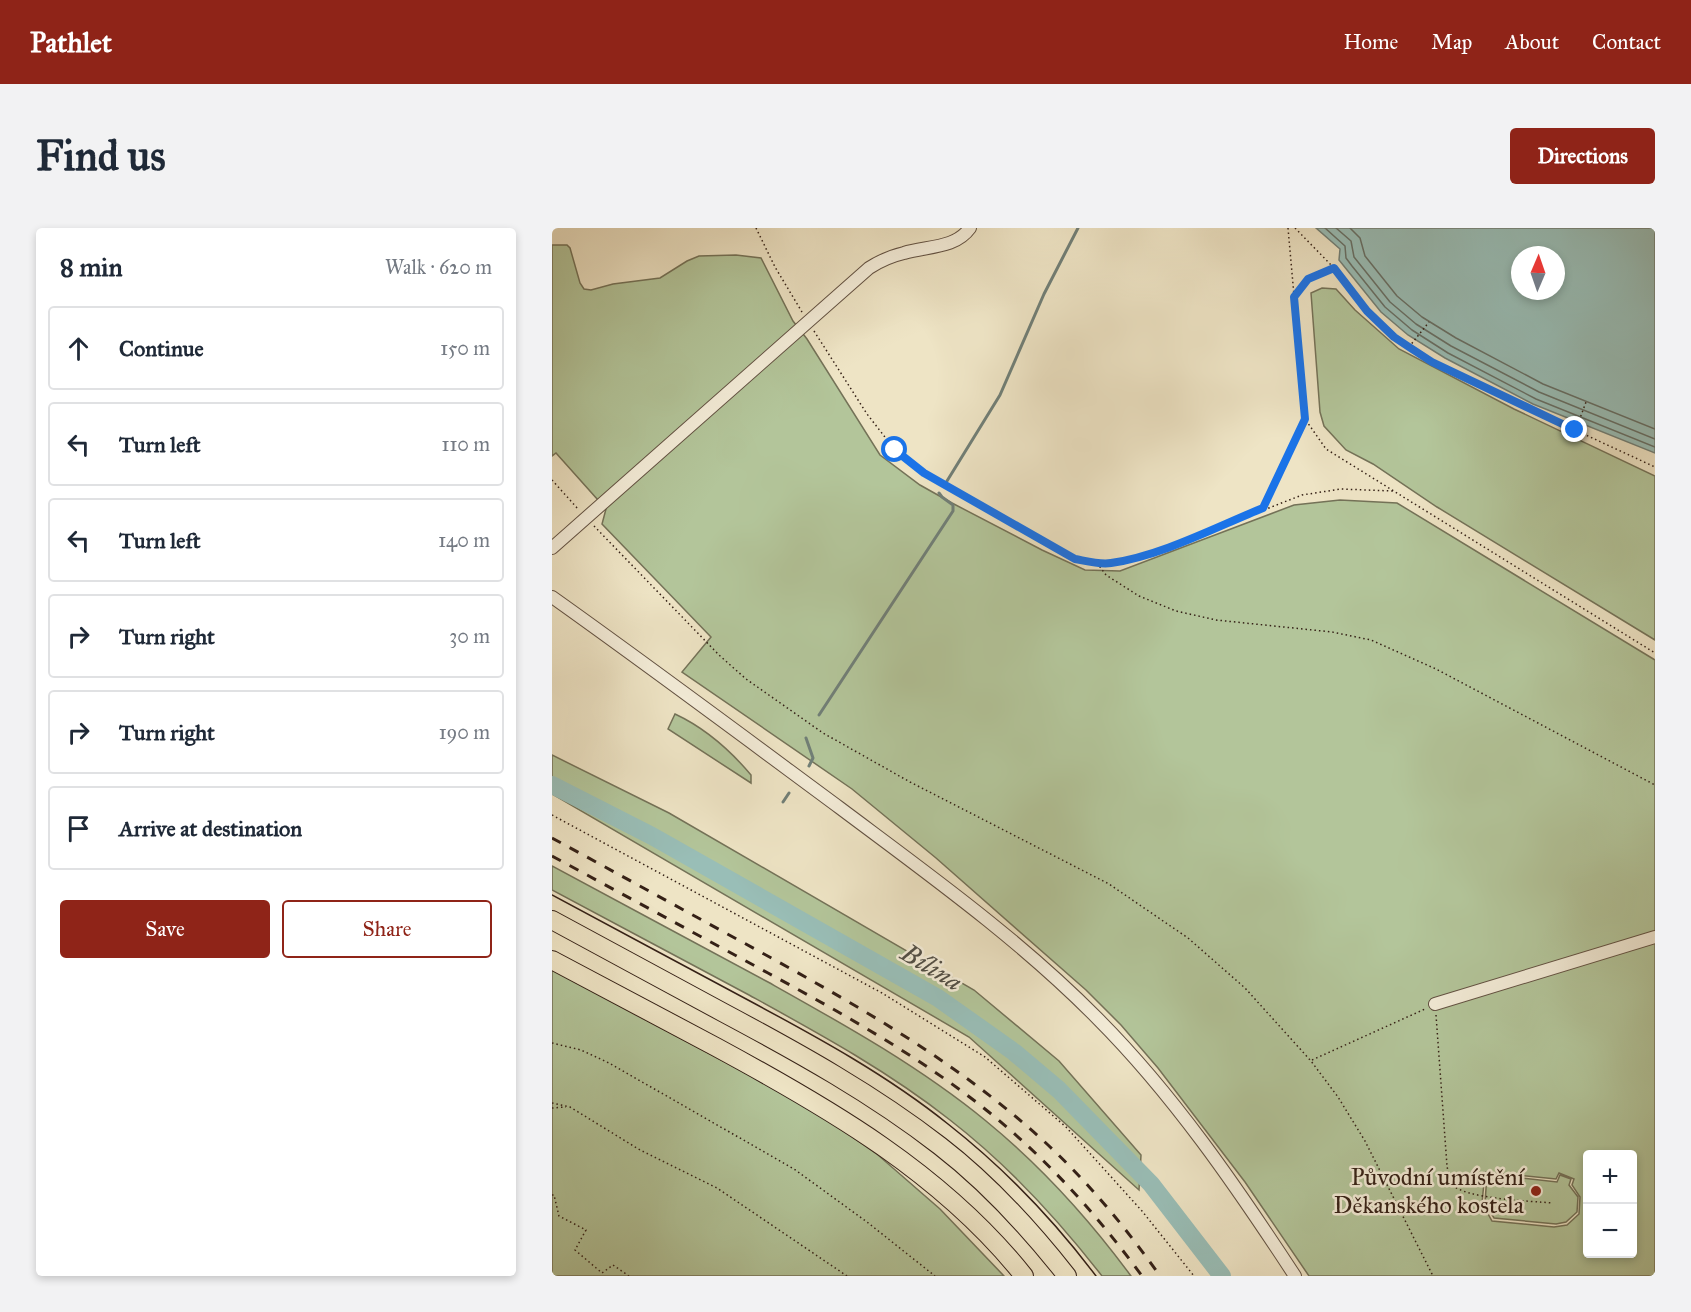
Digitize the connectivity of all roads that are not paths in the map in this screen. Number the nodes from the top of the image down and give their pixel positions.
1 (970, 228) edge
2 (552, 548) edge
3 (552, 597) edge
4 (552, 920) edge
5 (1655, 937) edge
6 (552, 960) edge
7 (1435, 1004) road end
8 (1024, 1276) edge
9 (1067, 1276) edge
10 (1295, 1276) edge

1 - 2 street
3 - 10 street
4 - 9 highway
5 - 7 street
6 - 8 highway

